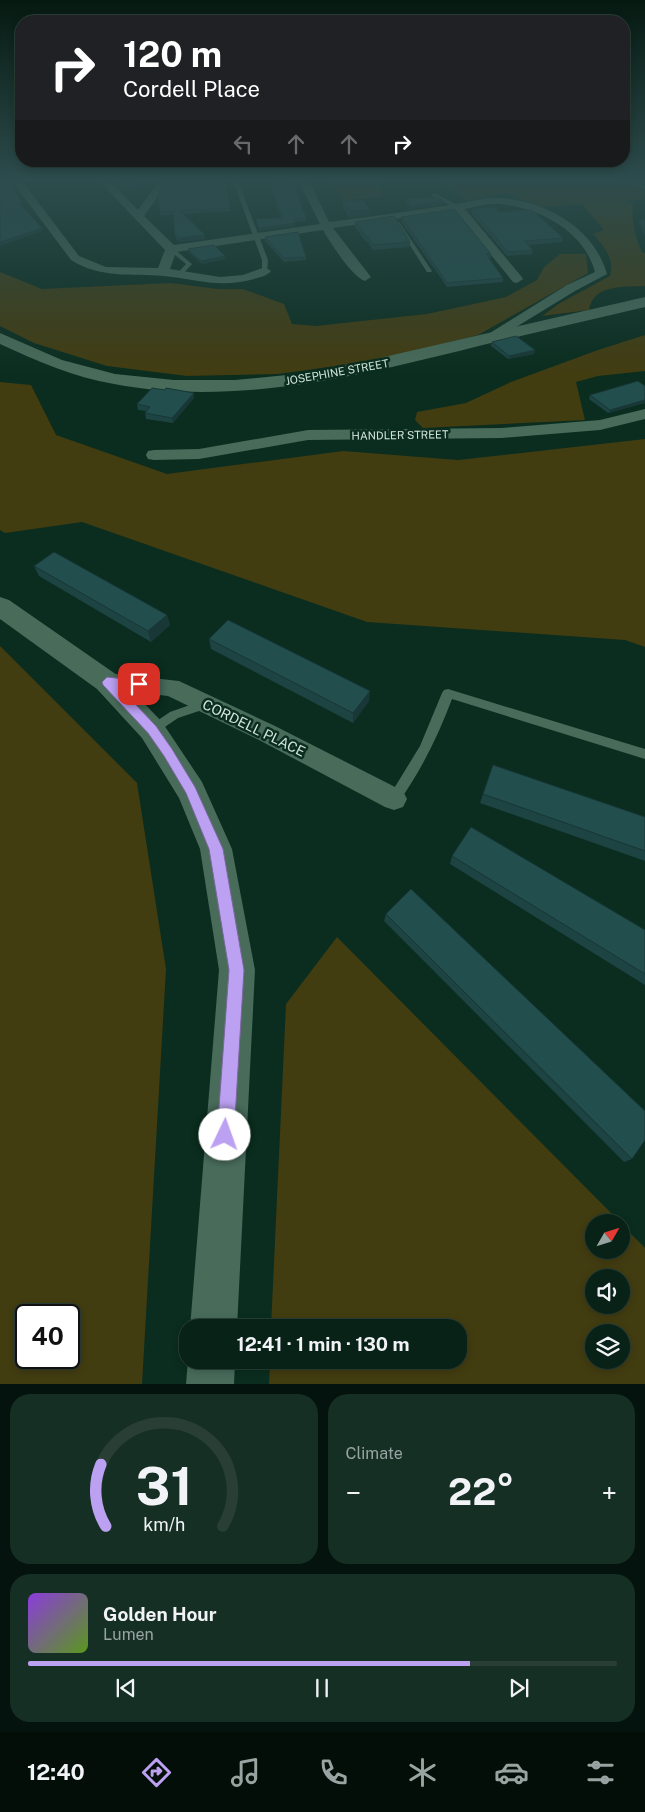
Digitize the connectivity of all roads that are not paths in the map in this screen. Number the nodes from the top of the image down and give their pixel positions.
1 (66, 246) edge
2 (168, 246) edge
3 (193, 246) edge
4 (259, 246) edge
5 (338, 246) edge
6 (413, 246) edge
7 (490, 246) edge
8 (591, 246) edge
9 (171, 249) junction
10 (265, 270) joint
11 (429, 271) dead end
12 (163, 272) junction
13 (179, 275) junction
14 (365, 277) dead end
15 (517, 279) dead end
16 (645, 302) edge
17 (0, 338) edge
18 (490, 339) junction
19 (645, 414) edge
20 (154, 455) dead end
21 (0, 606) edge
22 (107, 682) junction
23 (207, 704) junction
24 (152, 730) junction
25 (645, 754) edge
26 (394, 799) joint
27 (214, 1319) edge
28 (211, 1369) edge
29 (210, 1384) edge

1 - 12 street
2 - 9 street
3 - 9 street
4 - 10 lane
5 - 14 street
6 - 11 lane
7 - 15 street
8 - 18 street
9 - 12 street
9 - 13 lane
10 - 13 street
12 - 13 street
16 - 18 street, JOSEPHINE STREET
17 - 18 street, JOSEPHINE STREET
19 - 20 street, HANDLER STREET
21 - 22 street
22 - 23 street, CORDELL PLACE
22 - 24 street
23 - 24 lane
23 - 26 street, CORDELL PLACE
24 - 27 street
25 - 26 lane
28 - 29 street

